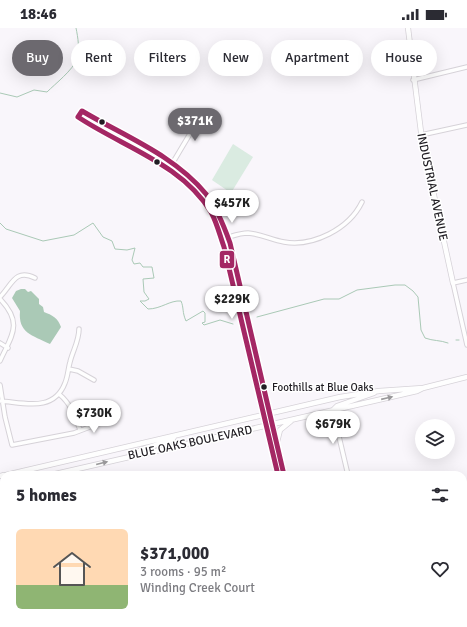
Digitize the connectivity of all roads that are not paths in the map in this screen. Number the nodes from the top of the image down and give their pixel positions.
1 (408, 28) edge
2 (467, 67) edge
3 (413, 80) junction
4 (203, 112) dead end
5 (467, 124) edge
6 (421, 135) junction
7 (114, 138) junction
8 (132, 139) junction
9 (173, 163) junction
10 (170, 169) junction
11 (362, 202) dead end
12 (228, 237) junction
13 (221, 239) junction
14 (35, 278) dead end
15 (467, 280) edge
16 (453, 283) junction
17 (0, 298) edge
18 (79, 329) dead end
19 (0, 343) edge
20 (467, 345) edge
21 (8, 348) junction
22 (0, 361) edge
23 (69, 369) junction
24 (467, 377) edge
25 (94, 380) dead end
26 (0, 385) edge
27 (423, 388) junction
28 (379, 391) junction
29 (59, 394) junction
30 (1, 401) edge
31 (333, 411) junction
32 (270, 414) junction
33 (264, 416) junction
34 (295, 419) junction
35 (103, 422) dead end
36 (272, 424) junction
37 (266, 426) junction
38 (80, 430) junction
39 (174, 437) junction
40 (277, 445) junction
41 (131, 456) junction
42 (22, 471) edge
43 (68, 471) edge
44 (277, 471) edge
45 (283, 471) edge
46 (347, 471) edge

1 - 3 main road, INDUSTRIAL AVENUE
2 - 3 street
3 - 6 main road, INDUSTRIAL AVENUE
4 - 9 street
5 - 6 street
6 - 16 main road, INDUSTRIAL AVENUE
7 - 8 street
7 - 8 street
7 - 10 street
8 - 9 street
9 - 10 street
9 - 12 street
10 - 13 street
11 - 12 street
12 - 13 street
12 - 32 street
13 - 33 street
14 - 17 street
15 - 16 street
16 - 20 street, INDUSTRIAL AVENUE
17 - 21 street
18 - 23 street
19 - 21 street
21 - 22 street
23 - 25 street
23 - 29 street
24 - 27 main road, BLUE OAKS BOULEVARD
26 - 30 street
27 - 28 main road, BLUE OAKS BOULEVARD
31 -> 27 main road, BLUE OAKS BOULEVARD
28 - 31 main road
28 - 32 main road, BLUE OAKS BOULEVARD
29 - 30 street
29 - 38 street
30 - 38 street
31 - 34 main road, BLUE OAKS BOULEVARD
31 - 46 street
32 - 33 main road, BLUE OAKS BOULEVARD
32 - 36 main road
33 - 37 main road
33 - 39 main road, BLUE OAKS BOULEVARD
34 - 36 main road, BLUE OAKS BOULEVARD
34 - 40 main road
35 - 38 street
36 - 37 main road, BLUE OAKS BOULEVARD
36 - 40 main road
37 - 41 main road, BLUE OAKS BOULEVARD
37 - 44 main road
39 - 41 main road
39 - 42 main road, BLUE OAKS BOULEVARD
40 - 45 main road
43 -> 41 main road, BLUE OAKS BOULEVARD

